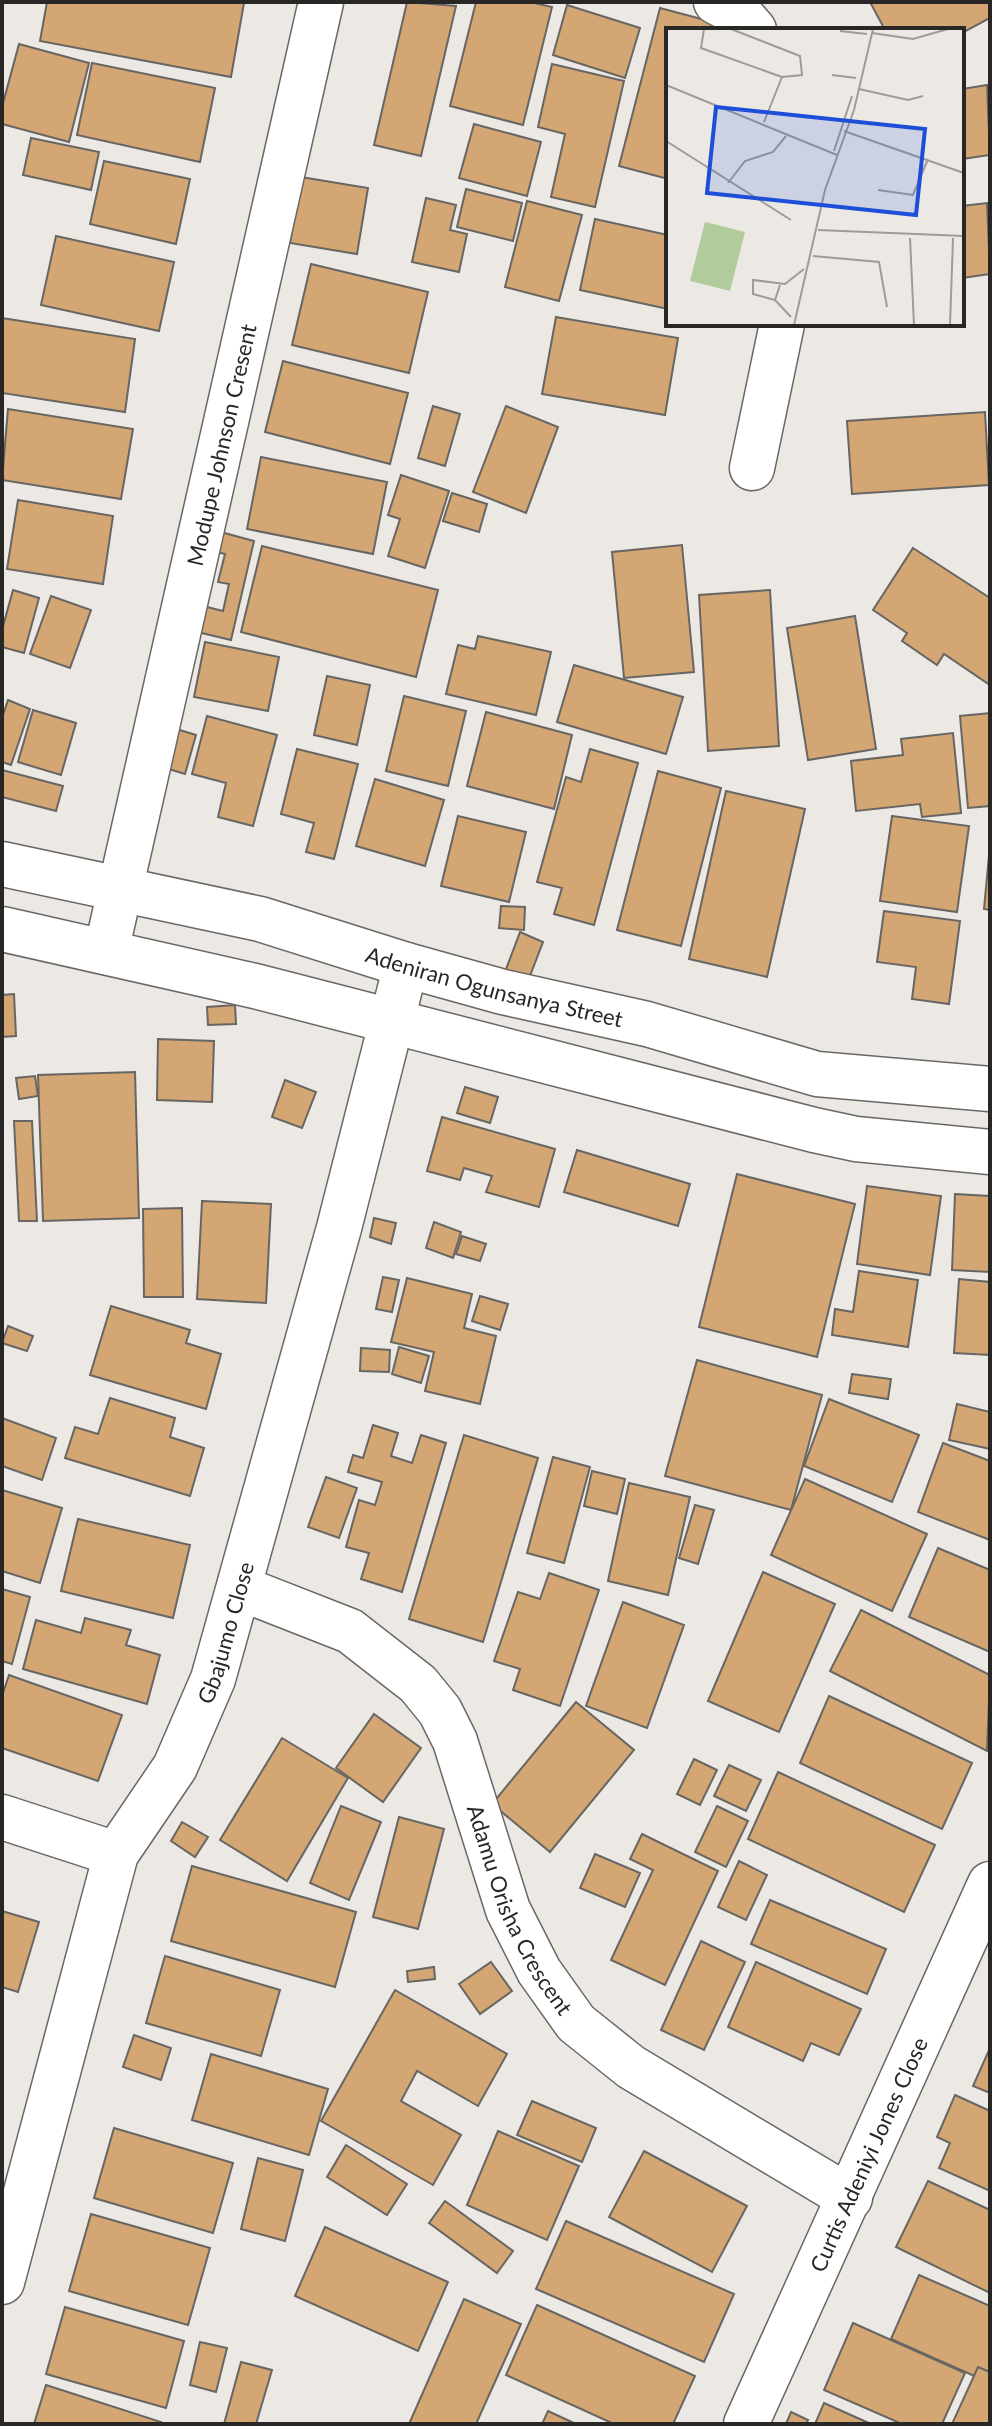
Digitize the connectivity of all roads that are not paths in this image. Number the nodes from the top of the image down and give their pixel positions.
1 (321, 2) edge
2 (716, 2) edge
3 (752, 28) edge
4 (782, 326) edge
5 (752, 468) dead end
6 (2, 864) edge
7 (120, 889) junction
8 (2, 929) edge
9 (106, 952) junction
10 (406, 965) junction
11 (394, 1024) junction
12 (990, 1089) edge
13 (990, 1152) edge
14 (240, 1588) junction
15 (2, 1817) edge
16 (116, 1854) junction
17 (990, 1884) edge
18 (850, 2198) junction
19 (2, 2282) edge
20 (746, 2424) edge

1 - 7 street, Modupe Johnson Cresent
2 - 3 street
4 - 5 street
6 - 7 street, Adeniran Ogunsanya Street
7 - 9 street, Modupe Johnson Cresent
7 - 10 street, Adeniran Ogunsanya Street
8 - 9 street
9 - 11 street
10 - 11 street, Gbajumo Close
10 - 12 street, Adeniran Ogunsanya Street
11 - 13 street
11 - 14 street, Gbajumo Close
14 - 16 street, Gbajumo Close
14 - 18 street, Adamu Orisha Crescent
15 - 16 street
16 - 19 street, Gbajumo Close
17 - 18 street, Curtis Adeniyi Jones Close
18 - 20 street, Curtis Adeniyi Jones Close

